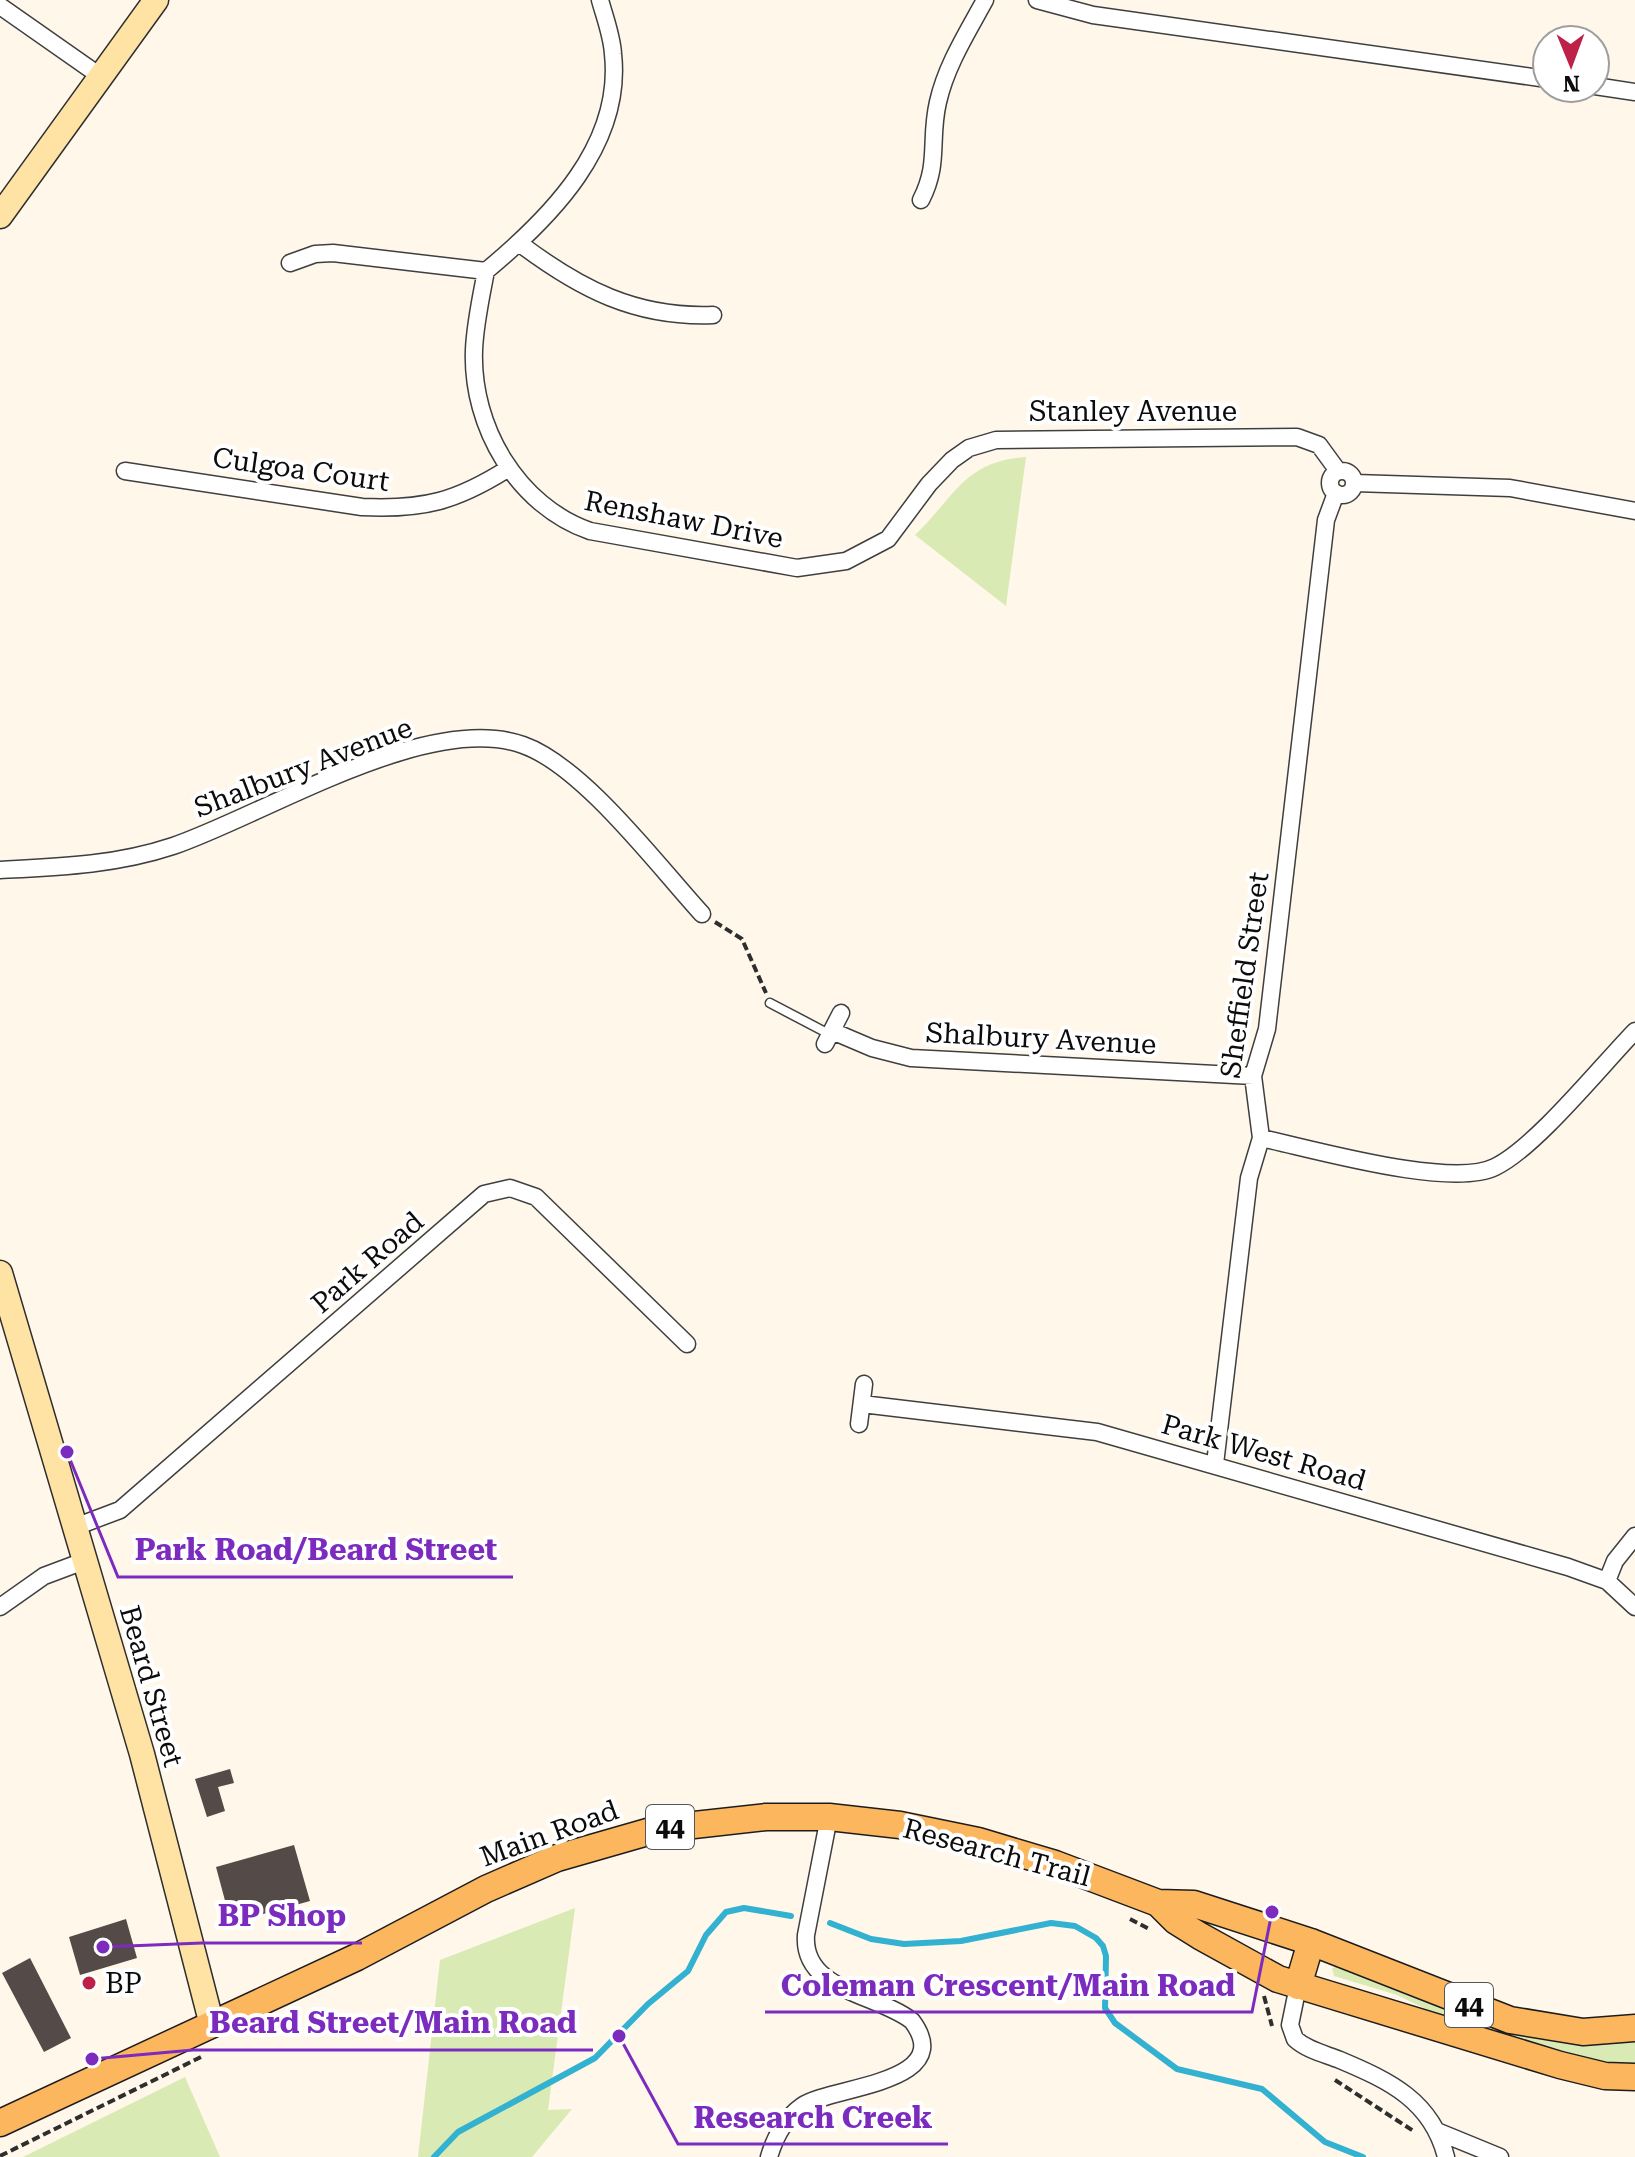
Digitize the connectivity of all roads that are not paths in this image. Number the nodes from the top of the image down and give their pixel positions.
1 (156, 0) edge
2 (600, 0) edge
3 (985, 0) edge
4 (1037, 0) edge
5 (0, 6) edge
6 (100, 76) junction
7 (1531, 77) edge
8 (1611, 88) edge
9 (1635, 92) edge
10 (921, 200) dead end
11 (0, 216) edge
12 (519, 243) junction
13 (290, 263) dead end
14 (486, 271) junction
15 (713, 315) dead end
16 (509, 468) junction
17 (125, 471) dead end
18 (1338, 471) junction
19 (1355, 483) junction
20 (929, 484) joint
21 (1336, 493) junction
22 (1635, 511) edge
23 (0, 870) edge
24 (702, 914) road end
25 (770, 1003) road end
26 (841, 1013) dead end
27 (1635, 1031) edge
28 (829, 1036) junction
29 (1253, 1076) junction
30 (1261, 1138) junction
31 (0, 1273) edge
32 (687, 1344) dead end
33 (864, 1384) dead end
34 (862, 1404) junction
35 (859, 1424) dead end
36 (1215, 1464) junction
37 (75, 1527) junction
38 (1635, 1536) edge
39 (84, 1561) junction
40 (1607, 1581) junction
41 (0, 1607) edge
42 (1635, 1607) edge
43 (829, 1817) junction
44 (1158, 1903) junction
45 (1311, 1942) junction
46 (1298, 1986) junction
47 (212, 2025) junction
48 (1635, 2028) edge
49 (1635, 2077) edge
50 (0, 2123) edge
51 (1439, 2132) junction
52 (769, 2157) edge
53 (1446, 2157) edge
54 (1500, 2157) edge

1 - 6 street
2 - 12 street
3 - 10 street
4 - 7 street
5 - 6 street
6 - 11 street
8 - 9 street
12 - 14 street
12 - 15 street
13 - 14 street
14 - 16 street, Renshaw Drive
16 - 17 street, Culgoa Court
16 - 20 street, Renshaw Drive
18 - 19 street
18 - 20 street, Stanley Avenue
18 - 21 street
19 - 21 street
19 - 22 street
21 - 29 street, Sheffield Street
23 - 24 street, Shalbury Avenue
25 - 28 lane, Shalbury Avenue
26 - 28 street
27 - 30 street
28 - 29 street, Shalbury Avenue
29 - 30 street, Sheffield Street
30 - 36 street, Sheffield Street
31 - 37 street, Beard Street
32 - 37 street, Park Road
33 - 34 street
34 - 35 street
34 - 36 street, Park West Road
36 - 40 street, Park West Road
37 - 39 street, Beard Street
38 - 40 street
39 - 41 street
39 - 47 street, Beard Street
40 - 42 street, Park West Road
43 - 44 main road, Main Road / 44
43 - 47 main road, Main Road / 44
43 - 52 street
44 - 45 main road, Main Road / 44
44 - 46 main road, Main Road / 44
45 - 46 main road
45 - 48 main road, Main Road / 44
46 - 49 main road, Main Road / 44
46 - 51 street
47 - 50 main road, Main Road / 44
51 - 53 street
51 - 54 street

